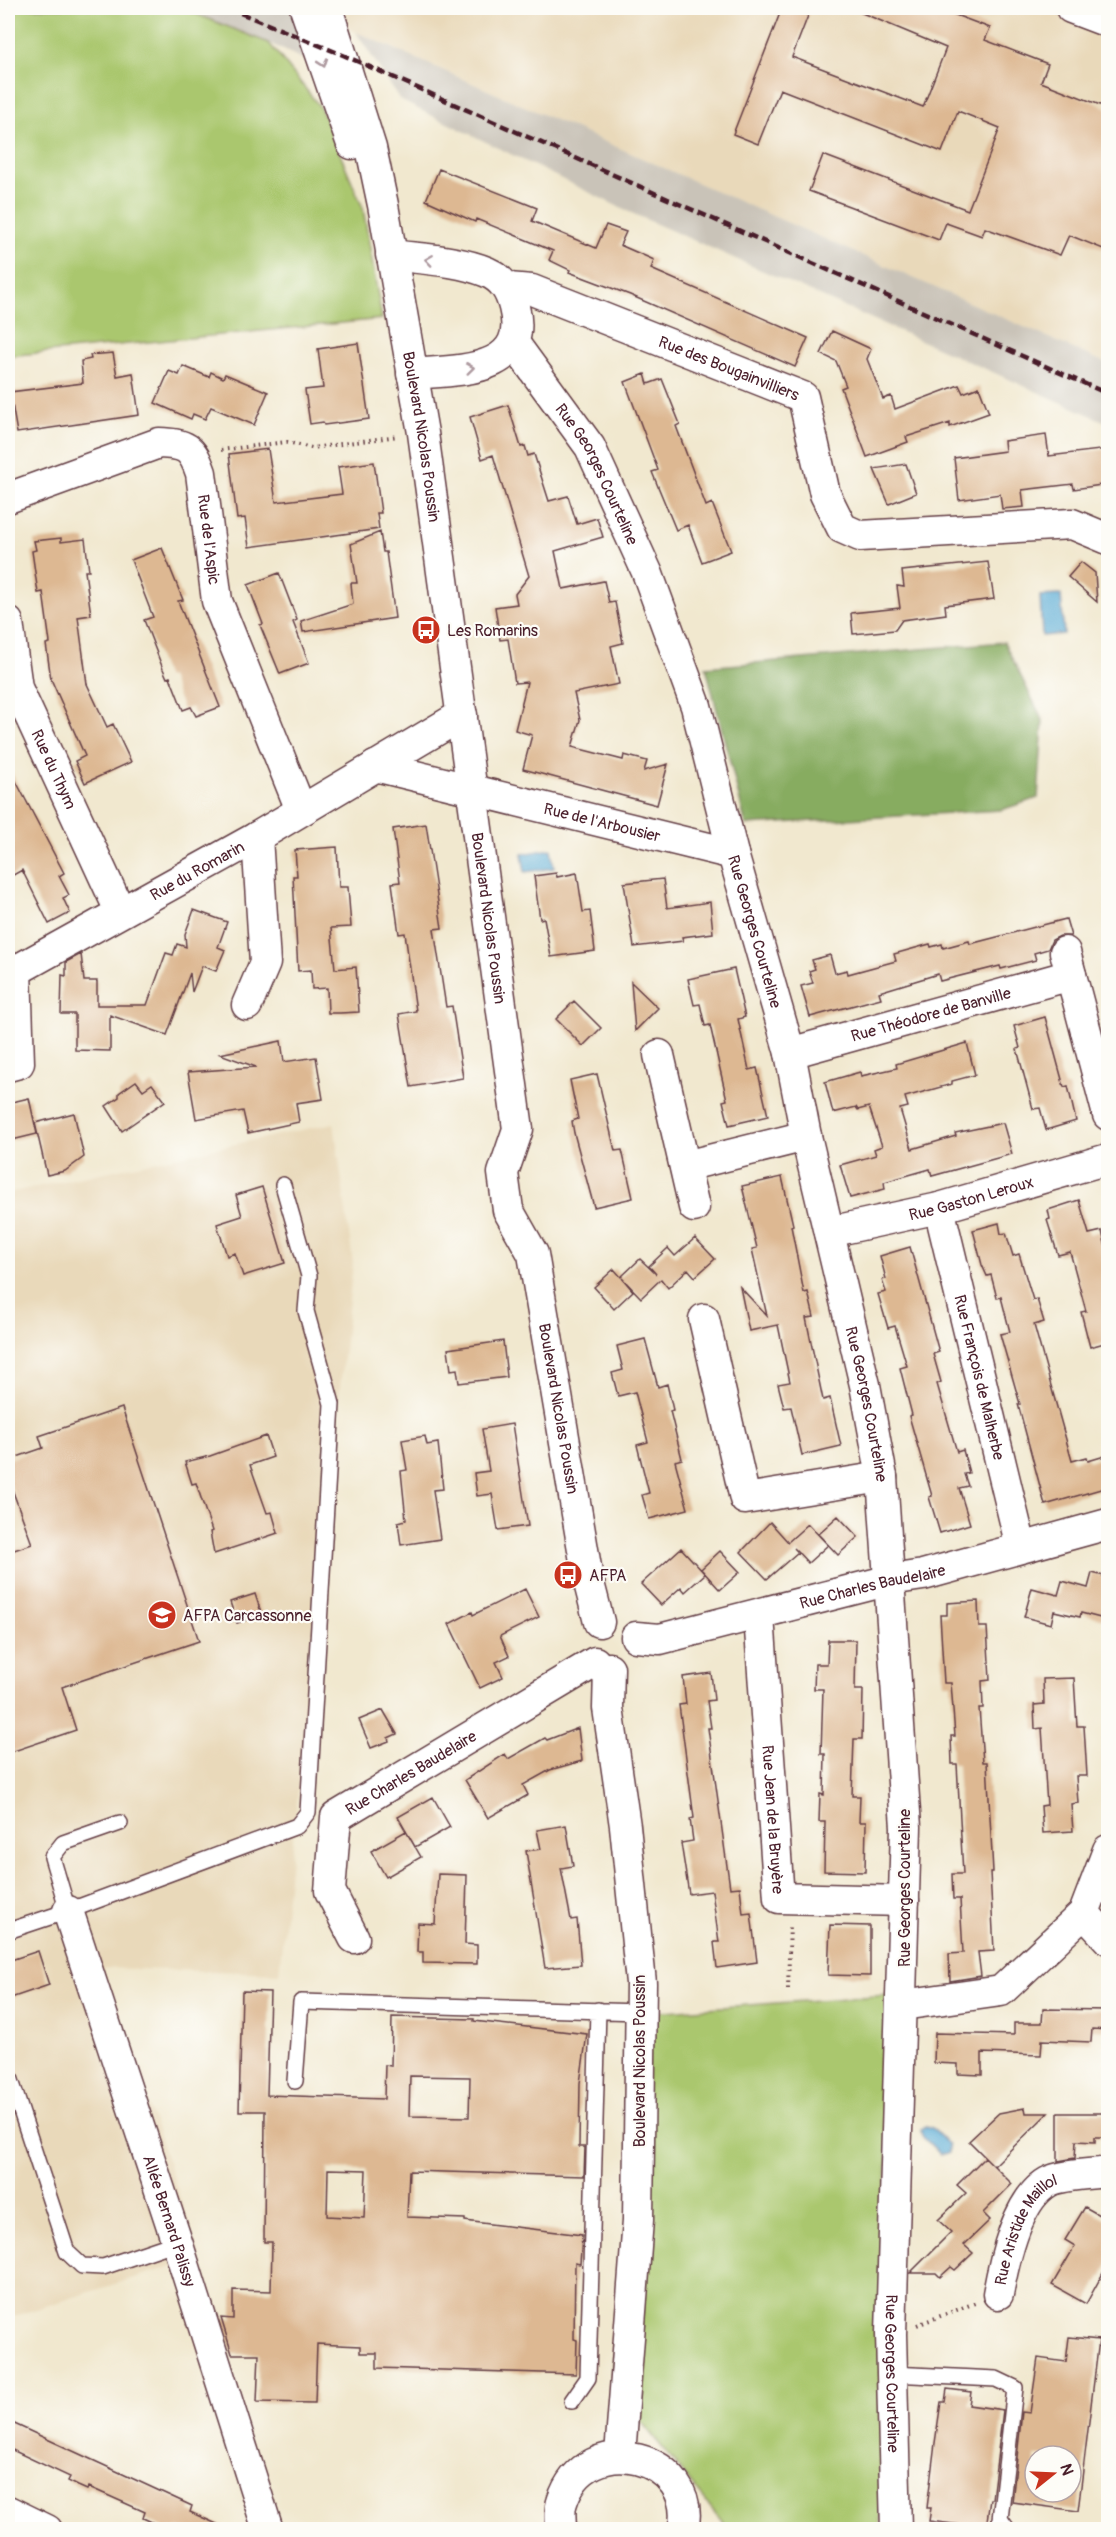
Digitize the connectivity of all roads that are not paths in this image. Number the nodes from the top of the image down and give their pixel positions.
1 (305, 8) edge
2 (327, 8) edge
3 (1071, 8) edge
4 (1108, 22) edge
5 (383, 205) junction
6 (392, 255) junction
7 (508, 288) junction
8 (514, 343) junction
9 (412, 374) junction
10 (8, 498) edge
11 (1108, 539) edge
12 (8, 622) edge
13 (462, 715) junction
14 (375, 766) junction
15 (472, 790) junction
16 (301, 810) junction
17 (257, 837) junction
18 (733, 854) junction
19 (120, 911) junction
20 (12, 972) edge
21 (247, 1005) dead end
22 (1100, 1046) edge
23 (790, 1053) junction
24 (659, 1054) dead end
25 (8, 1066) edge
26 (1108, 1115) edge
27 (806, 1136) junction
28 (1108, 1159) edge
29 (685, 1166) junction
30 (283, 1185) dead end
31 (694, 1207) dead end
32 (939, 1208) junction
33 (830, 1232) junction
34 (704, 1319) dead end
35 (882, 1477) junction
36 (1108, 1524) edge
37 (1021, 1547) junction
38 (890, 1580) junction
39 (759, 1616) junction
40 (599, 1622) junction
41 (636, 1637) junction
42 (602, 1665) junction
43 (120, 1823) dead end
44 (1108, 1850) edge
45 (904, 1901) junction
46 (68, 1911) junction
47 (1084, 1913) junction
48 (8, 1931) edge
49 (354, 1938) dead end
50 (1108, 1939) edge
51 (902, 2005) junction
52 (598, 2010) junction
53 (641, 2012) junction
54 (8, 2071) edge
55 (295, 2081) dead end
56 (1108, 2172) edge
57 (177, 2242) junction
58 (998, 2294) road end
59 (892, 2374) junction
60 (572, 2401) dead end
61 (621, 2455) junction
62 (8, 2511) edge
63 (47, 2529) edge
64 (268, 2529) edge
65 (561, 2529) edge
66 (682, 2529) edge
67 (896, 2529) edge
68 (1008, 2529) edge

1 -> 5 street, Boulevard Nicolas Poussin
2 - 5 street, Boulevard Nicolas Poussin
3 - 4 street
5 - 6 street, Boulevard Nicolas Poussin
7 -> 6 street
6 - 9 street, Boulevard Nicolas Poussin
7 - 8 street
7 - 11 street, Rue des Bougainvilliers
9 -> 8 street
8 - 18 street, Rue Georges Courteline
9 - 13 street, Boulevard Nicolas Poussin
10 - 16 street, Rue de l'Aspic
12 - 19 street, Rue du Thym
13 - 14 street, Rue du Romarin
13 - 15 street, Boulevard Nicolas Poussin
14 - 15 street
14 - 16 street, Rue du Romarin
15 - 18 street, Rue de l'Arbousier
15 - 40 street, Boulevard Nicolas Poussin
16 - 17 street, Rue du Romarin
17 - 19 street, Rue du Romarin
17 - 21 street
18 - 23 street, Rue Georges Courteline
19 - 20 street, Rue du Romarin
20 - 25 street, Rue du Romarin
22 - 23 street, Rue Théodore de Banville
22 - 26 street
23 - 27 street, Rue Georges Courteline
24 - 29 street
27 - 29 street
27 - 33 street, Rue Georges Courteline
28 - 32 street, Rue Gaston Leroux
29 - 31 street
30 - 46 lane
32 - 33 street, Rue Gaston Leroux
32 - 37 street, Rue François de Malherbe
33 - 35 street, Rue Georges Courteline
34 - 35 street
35 - 38 street, Rue Georges Courteline
36 - 37 street, Rue Charles Baudelaire
37 - 38 street, Rue Charles Baudelaire
38 - 39 street, Rue Charles Baudelaire
38 - 45 street, Rue Georges Courteline
39 - 41 street, Rue Charles Baudelaire
39 - 45 street, Rue Jean de la Bruyère
40 - 41 street
40 - 42 street
41 - 42 street
42 - 49 street, Rue Charles Baudelaire
42 - 53 street, Boulevard Nicolas Poussin
43 - 46 lane
44 - 47 street
45 - 51 street, Rue Georges Courteline
46 - 48 lane
46 - 57 street, Allée Bernard Palissy
47 - 50 street
47 - 51 street
51 - 59 street, Rue Georges Courteline
52 - 53 lane
52 - 55 lane
52 - 60 lane
53 - 61 street, Boulevard Nicolas Poussin
54 - 57 lane
56 - 58 street, Rue Aristide Maillol
57 - 64 street, Allée Bernard Palissy
59 - 67 street, Rue Georges Courteline
59 - 68 lane
61 - 65 street
61 - 66 street
62 - 63 street

